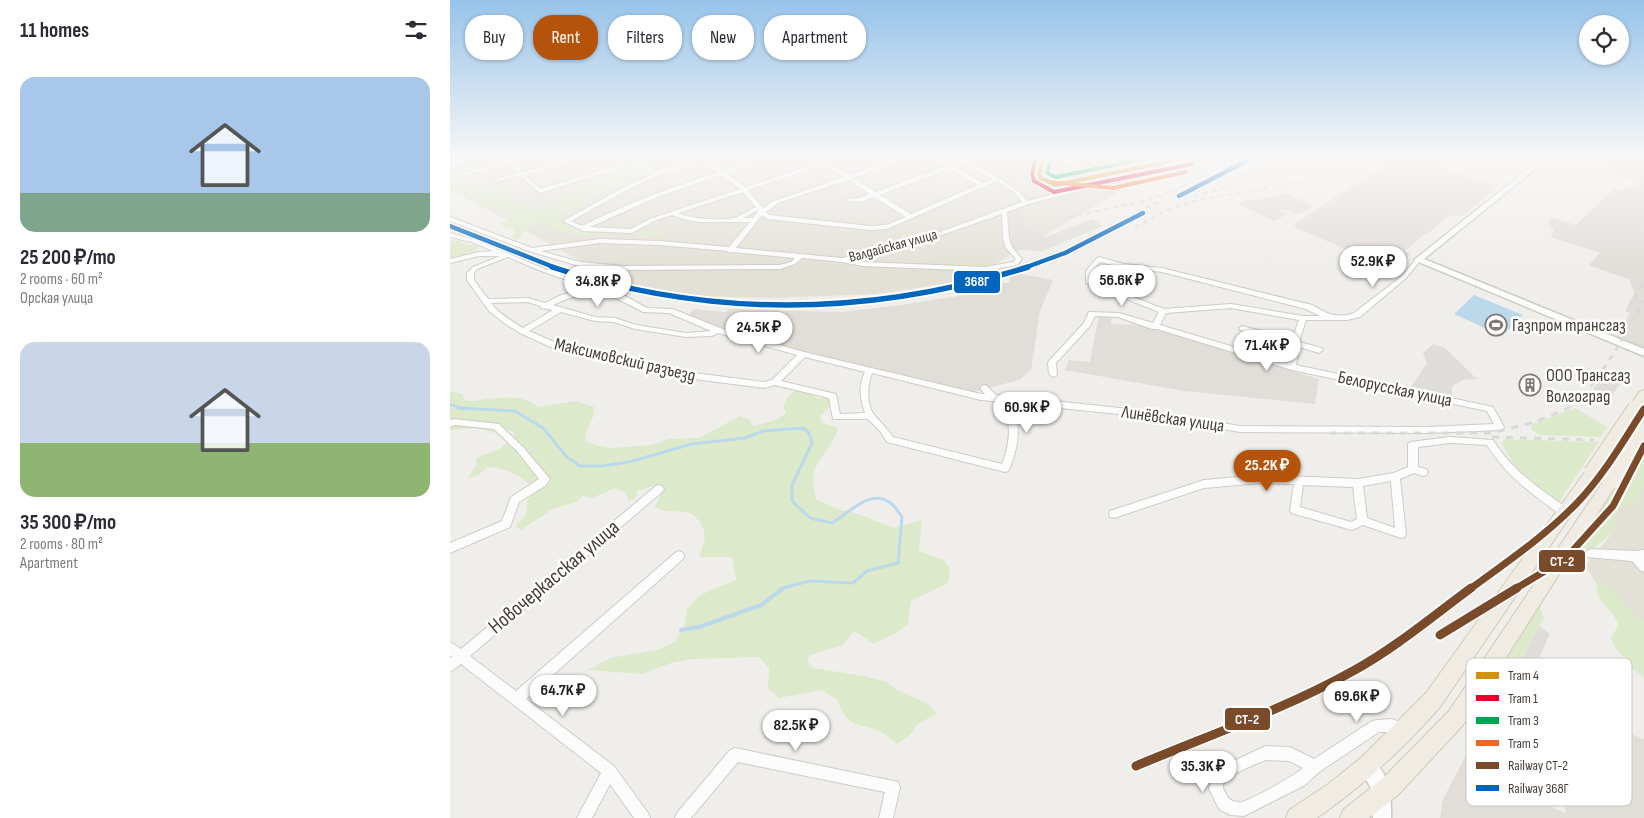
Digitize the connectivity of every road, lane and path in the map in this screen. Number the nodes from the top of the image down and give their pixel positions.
1 (614, 195) edge
2 (651, 195) edge
3 (726, 195) edge
4 (749, 195) edge
5 (796, 195) edge
6 (872, 195) edge
7 (877, 195) edge
8 (958, 195) edge
9 (1020, 195) edge
10 (1057, 195) edge
11 (1499, 195) edge
12 (850, 200) dead end
13 (1026, 203) junction
14 (760, 210) junction
15 (1004, 210) junction
16 (673, 213) junction
17 (909, 216) junction
18 (450, 219) edge
19 (737, 219) junction
20 (753, 220) junction
21 (583, 229) junction
22 (450, 235) edge
23 (532, 250) junction
24 (730, 250) junction
25 (508, 255) junction
26 (799, 257) junction
27 (842, 260) junction
28 (1418, 260) junction
29 (450, 261) edge
30 (594, 289) junction
31 (487, 301) junction
32 (544, 306) junction
33 (558, 310) junction
34 (1163, 311) junction
35 (1328, 317) junction
36 (1303, 318) junction
37 (1155, 327) junction
38 (1244, 328) dead end
39 (717, 330) junction
40 (523, 331) junction
41 (1295, 343) junction
42 (1319, 350) dead end
43 (1644, 353) edge
44 (803, 354) junction
45 (1292, 367) junction
46 (869, 371) junction
47 (1052, 374) dead end
48 (775, 382) junction
49 (984, 388) dead end
50 (993, 398) junction
51 (1006, 400) junction
52 (1640, 401) edge
53 (1026, 403) joint
54 (870, 416) junction
55 (450, 424) edge
56 (1500, 427) joint
57 (1644, 428) edge
58 (1395, 477) junction
59 (1299, 480) junction
60 (1358, 483) junction
61 (659, 489) dead end
62 (1565, 512) junction
63 (1114, 514) dead end
64 (1362, 521) junction
65 (506, 524) joint
66 (450, 548) edge
67 (1591, 554) dead end
68 (679, 556) dead end
69 (1640, 556) edge
70 (1644, 567) edge
71 (450, 648) edge
72 (461, 657) junction
73 (1495, 658) edge
74 (450, 666) edge
75 (517, 700) junction
76 (1466, 703) edge
77 (1406, 731) junction
78 (1367, 766) junction
79 (1314, 767) junction
80 (609, 771) junction
81 (1383, 794) junction
82 (584, 818) edge
83 (642, 818) edge
84 (682, 818) edge
85 (886, 818) edge
86 (1297, 818) edge
87 (1351, 818) edge
88 (1382, 818) edge

1 - 21 street
2 - 21 street
3 - 16 street
4 - 14 street
5 - 14 street
6 - 12 street
7 - 17 street
8 - 17 street
9 - 13 street
10 - 13 street, Валдайская улица
11 - 28 street
13 - 15 street, Валдайская улица
14 - 17 street
14 - 19 street
14 - 20 street
15 - 27 street, Валдайская улица
15 - 27 street
16 - 19 street
16 - 21 street
18 - 23 street
19 - 20 street
20 - 24 street
22 - 25 street, Максимовский разъезд
23 - 24 street, Валдайская улица
23 - 26 street
24 - 26 street, Валдайская улица
25 - 29 street
25 - 30 street, Максимовский разъезд
25 - 31 street, Максимовский разъезд
26 - 27 street, Валдайская улица
28 - 35 street
28 - 43 street
30 - 32 street
30 - 39 street, Максимовский разъезд
31 - 32 street, Максимовский разъезд
31 - 40 street, Максимовский разъезд
32 - 33 street, Максимовский разъезд
33 - 39 street, Максимовский разъезд
33 - 40 street
34 - 35 street
34 - 36 street
34 - 37 street
35 - 36 street
36 - 41 street
37 - 45 street, Белорусская улица
37 - 47 street, Белорусская улица
38 - 41 street
39 - 44 street, Максимовский разъезд
40 - 48 street, Максимовский разъезд
41 - 42 street
41 - 45 street
44 - 46 street, Максимовский разъезд
44 - 48 street
45 - 56 street, Белорусская улица
46 - 50 street, Максимовский разъезд
46 - 54 street
48 - 54 street, Максимовский разъезд
49 - 50 street
50 - 51 street, Максимовский разъезд
51 - 53 street, Максимовский разъезд
51 - 54 street
52 - 62 main road, bridge
53 - 56 street, Линёвская улица
55 - 65 street
57 - 73 main road, bridge
58 - 60 street
58 - 62 street
58 - 64 street
59 - 60 street
59 - 63 street
59 - 64 street
60 - 64 street
61 - 72 street, Новочеркасская улица
62 - 77 main road
65 - 66 street
67 - 69 street
68 - 75 street
69 - 70 street
71 - 72 street
72 - 74 street, Новочеркасская улица
72 - 75 street
75 - 80 street
76 - 81 main road, bridge
77 - 78 main road
77 - 79 street
78 - 81 street
78 - 86 main road
79 - 79 street
80 - 82 street
80 - 83 street
81 - 87 main road
81 - 88 street
84 - 85 street

